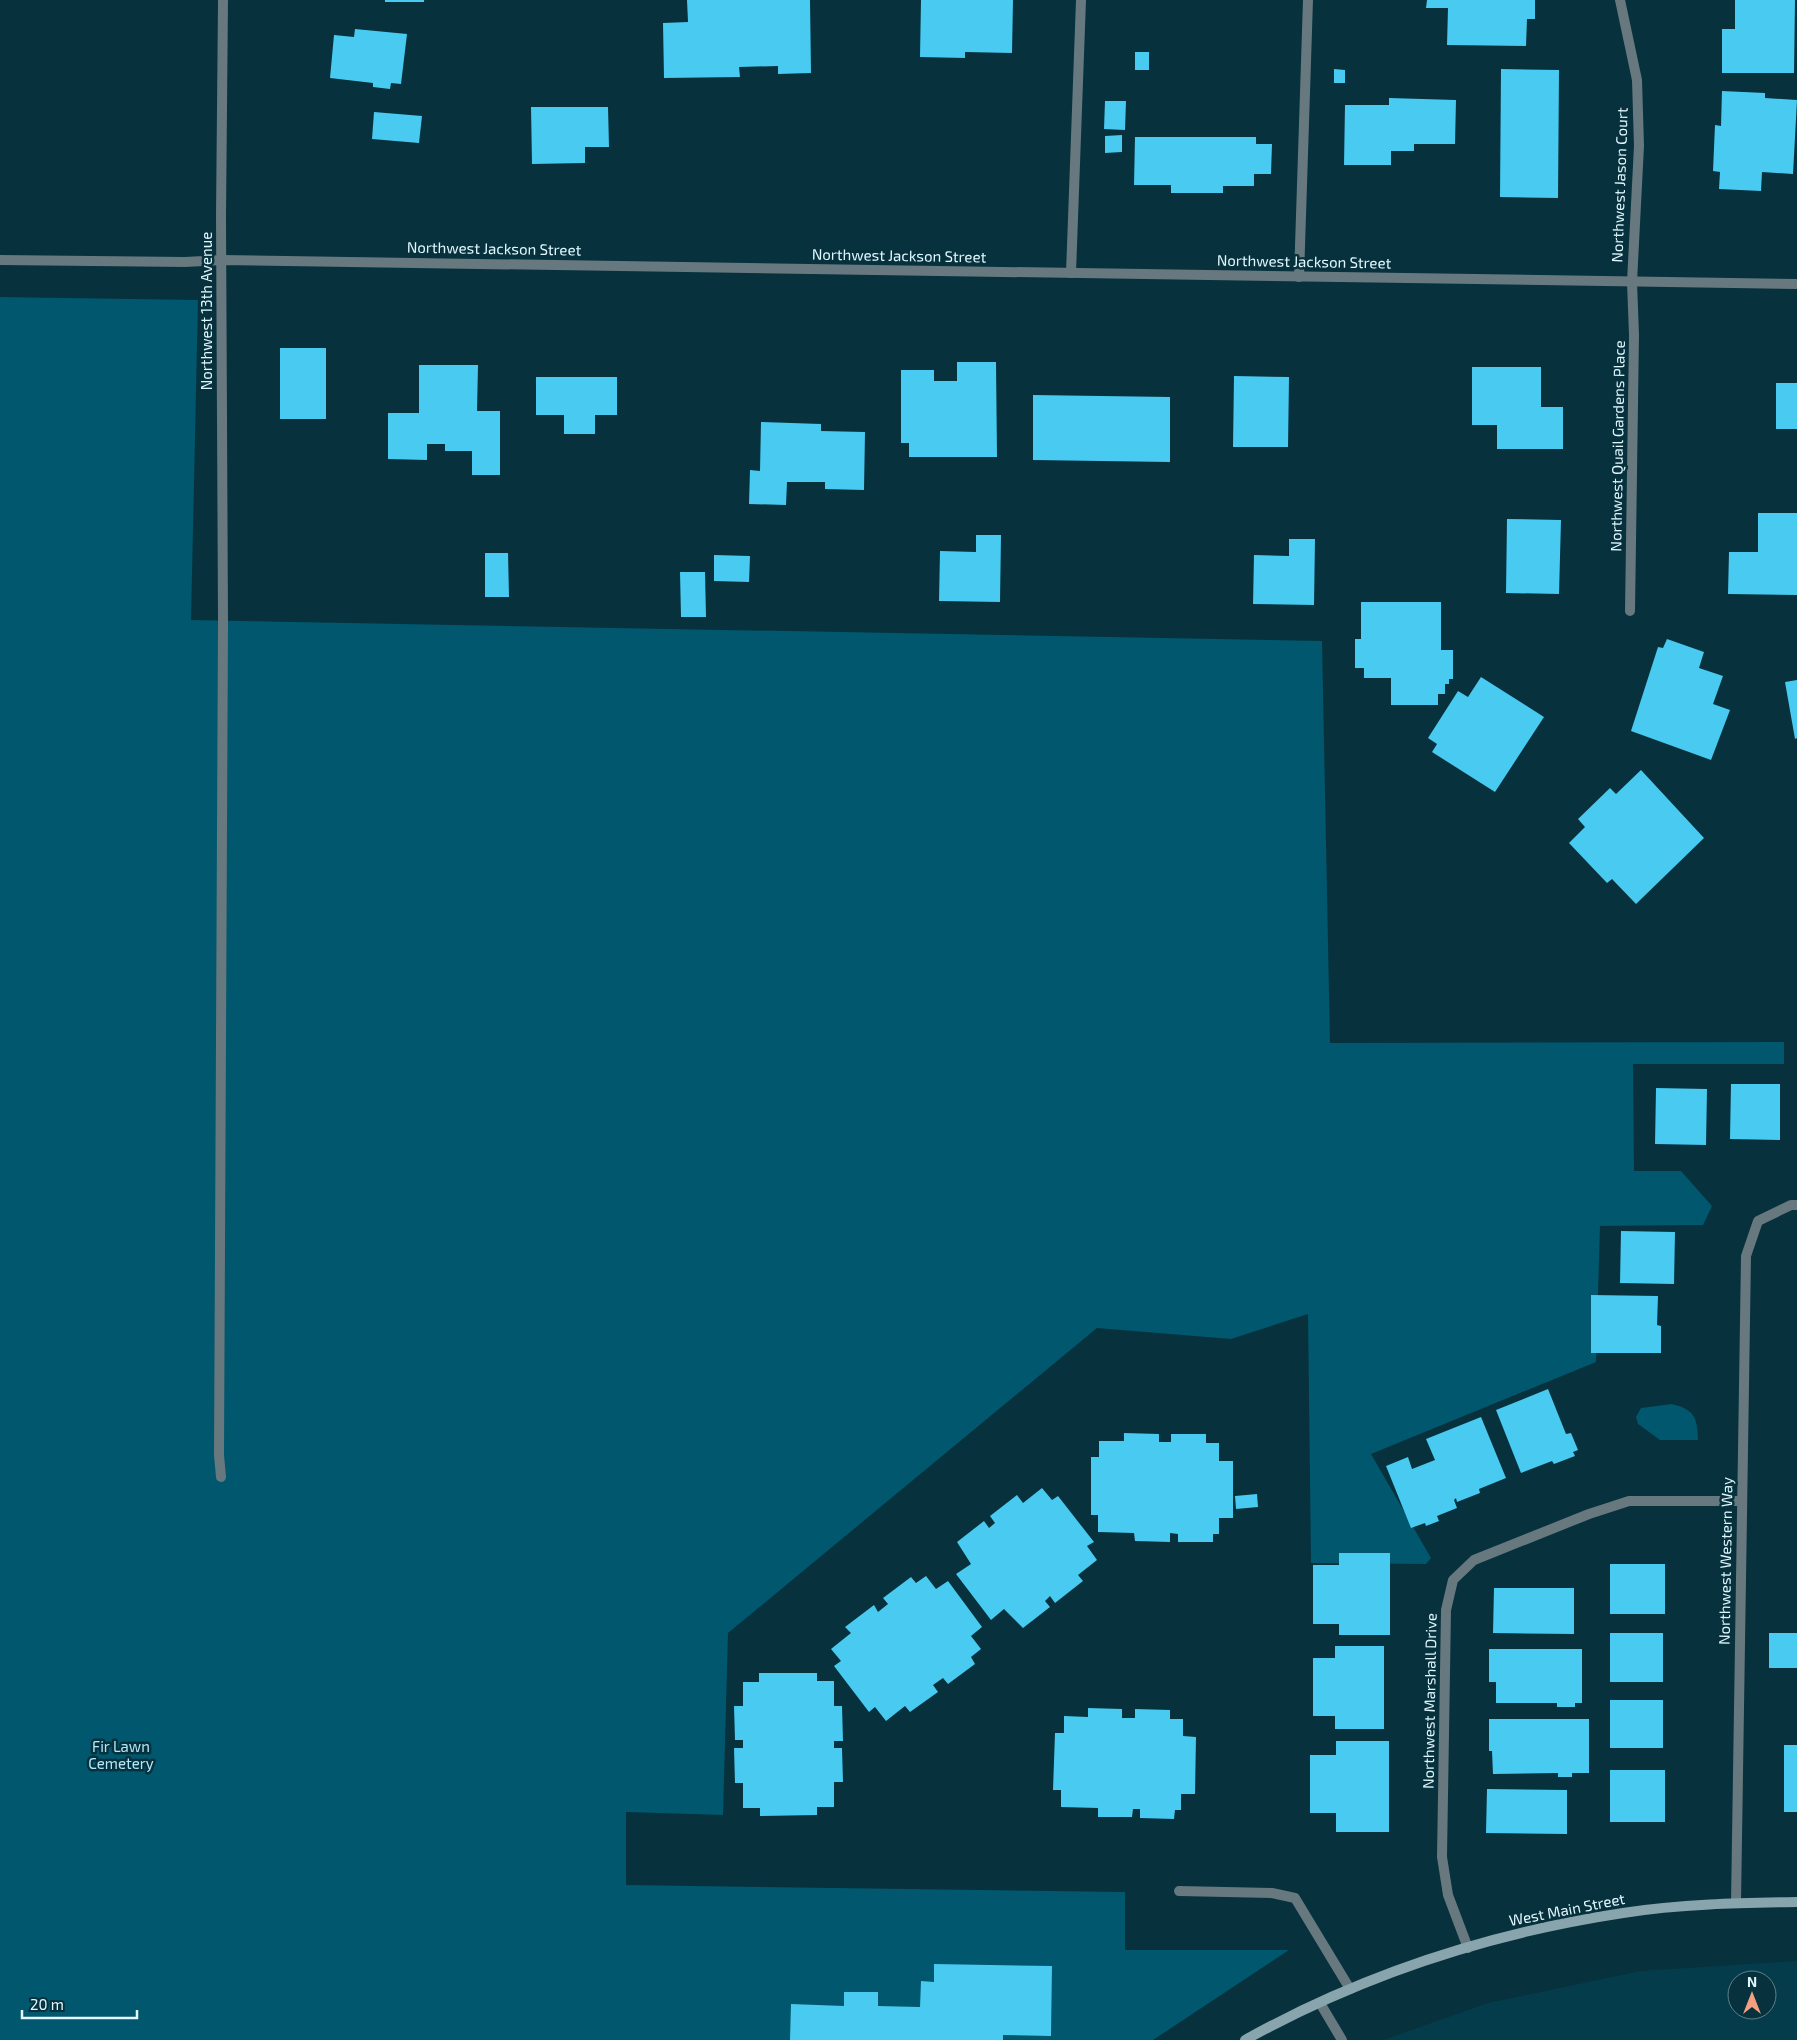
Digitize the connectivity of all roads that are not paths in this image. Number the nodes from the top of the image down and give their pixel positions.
1 (223, 0) edge
2 (1082, 0) edge
3 (1308, 0) edge
4 (1620, 0) edge
5 (0, 260) edge
6 (222, 260) junction
7 (1071, 273) junction
8 (1299, 277) junction
9 (1632, 282) junction
10 (1797, 284) edge
11 (1630, 611) dead end
12 (1797, 1205) edge
13 (221, 1477) dead end
14 (1742, 1501) junction
15 (1179, 1891) dead end
16 (1797, 1902) edge
17 (1736, 1903) junction
18 (1468, 1948) junction
19 (1350, 1989) junction
20 (1320, 2002) junction
21 (1245, 2040) edge
22 (1342, 2040) edge

1 - 6 street, Northwest 13th Avenue
2 - 7 street
3 - 8 street
4 - 9 street, Northwest Jason Court
5 - 6 street, Northwest Jackson Street
6 - 7 street, Northwest Jackson Street
6 - 13 street, Northwest 13th Avenue
7 - 8 street, Northwest Jackson Street
8 - 9 street, Northwest Jackson Street
9 - 10 street, Northwest Jackson Street
9 - 11 street, Northwest Quail Gardens Place
12 - 14 street, Northwest Western Way
14 - 17 street, Northwest Western Way
14 - 18 street, Northwest Marshall Drive
15 - 19 street
16 - 17 street, West Main Street
17 - 18 street, West Main Street
18 - 19 street, West Main Street
19 - 20 street, West Main Street
20 - 21 street, West Main Street
20 - 22 street

